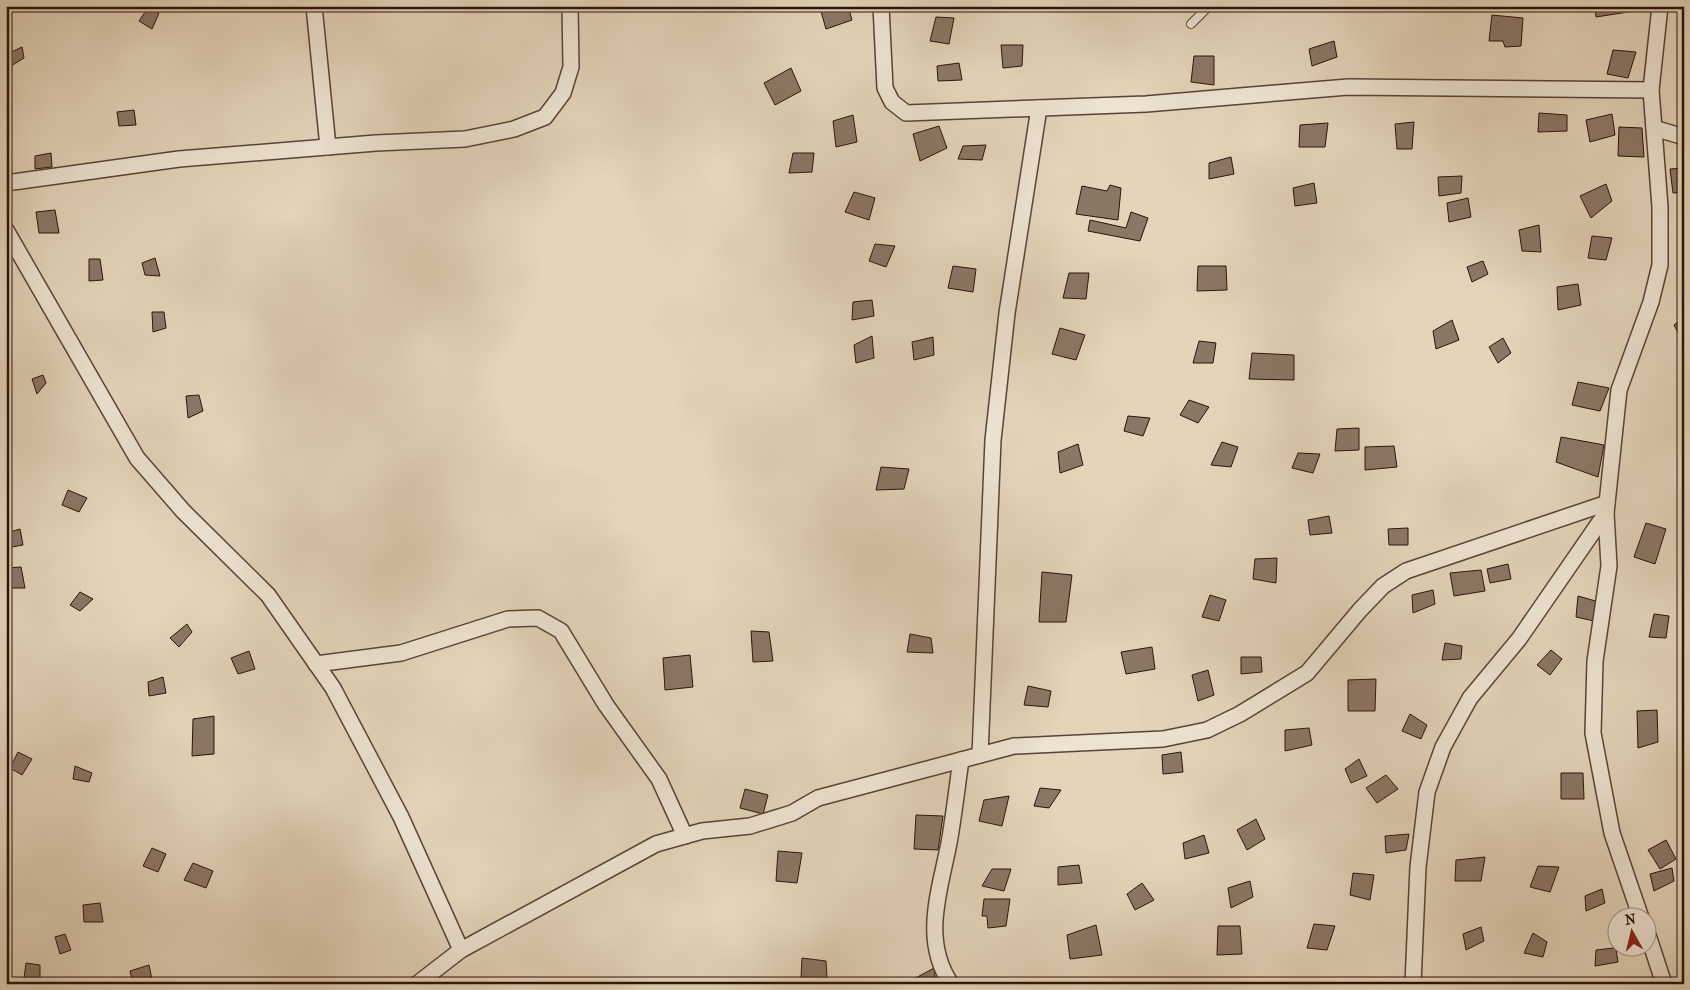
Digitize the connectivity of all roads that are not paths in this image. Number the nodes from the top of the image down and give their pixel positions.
1 (314, 6) edge
2 (570, 6) edge
3 (881, 6) edge
4 (1209, 6) edge
5 (1660, 6) edge
6 (1191, 24) dead end
7 (1651, 90) junction
8 (1039, 108) junction
9 (1654, 128) junction
10 (1684, 137) edge
11 (328, 147) junction
12 (6, 183) edge
13 (6, 230) edge
14 (1607, 508) junction
15 (316, 664) junction
16 (980, 755) junction
17 (961, 760) junction
18 (685, 836) junction
19 (1638, 908) edge
20 (461, 950) junction
21 (1656, 958) edge
22 (417, 984) edge
23 (951, 984) edge
24 (1414, 984) edge
25 (1664, 984) edge

1 - 11 street
2 - 11 street
3 - 8 street
4 - 6 lane
5 - 7 street
7 - 8 street
7 - 9 street
8 - 16 street
9 - 10 street
9 - 14 street
11 - 12 street
13 - 15 street
14 - 16 street
14 - 19 street
14 - 24 street
15 - 18 street
15 - 20 street
16 - 17 street
17 - 18 street
17 - 23 street
18 - 20 street
20 - 22 street
21 - 25 street

